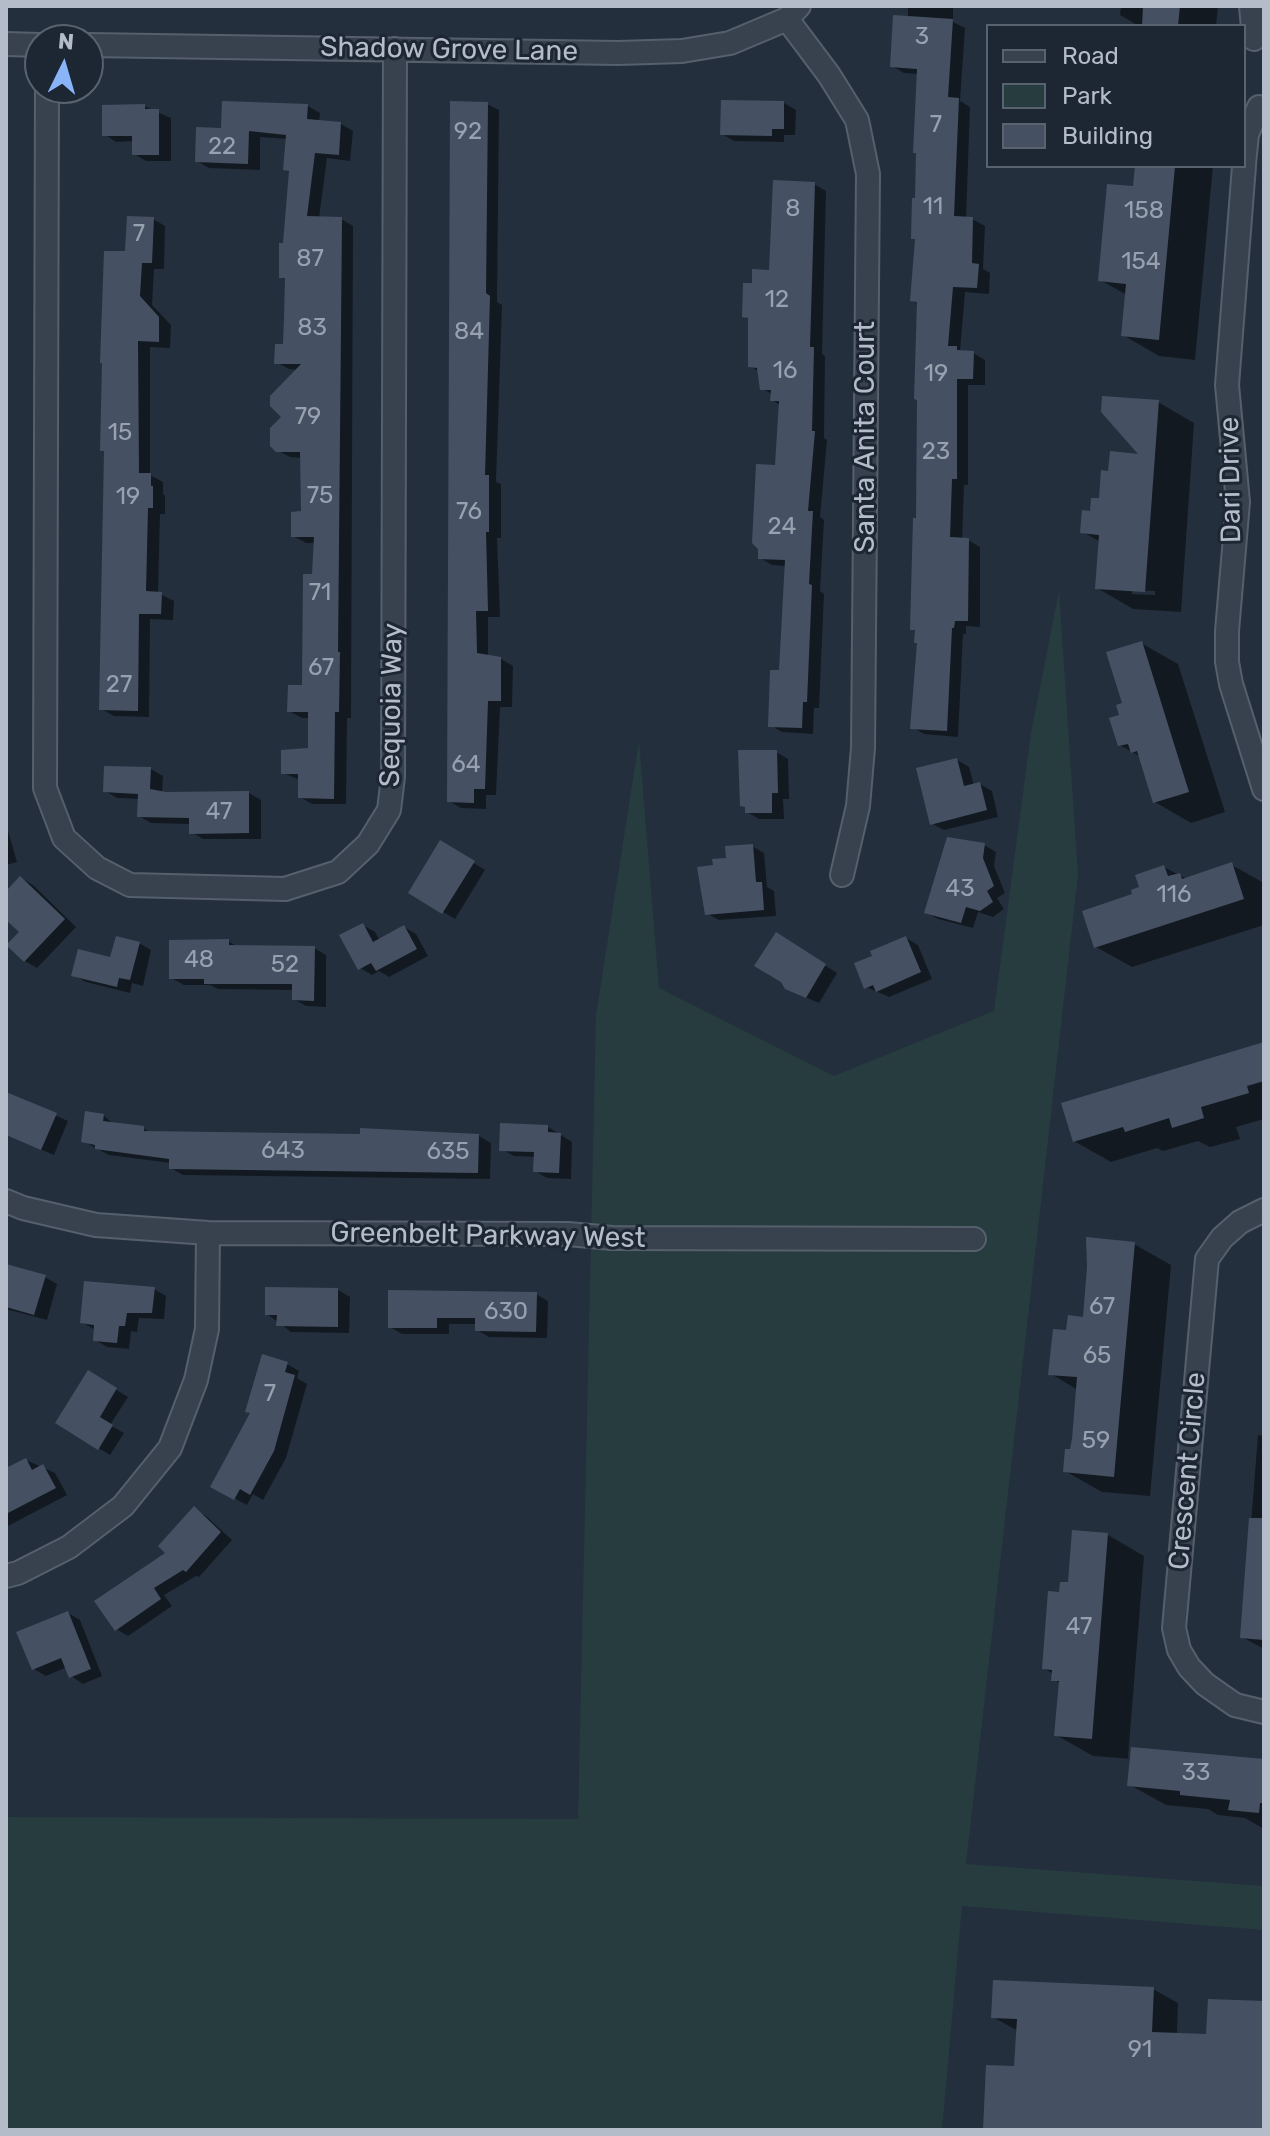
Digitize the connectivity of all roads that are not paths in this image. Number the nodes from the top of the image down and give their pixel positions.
1 (1251, 6) edge
2 (793, 12) edge
3 (1254, 40) edge
4 (104, 45) edge
5 (395, 49) junction
6 (47, 104) edge
7 (1256, 104) edge
8 (1246, 144) edge
9 (1244, 168) edge
10 (1264, 789) edge
11 (842, 875) dead end
12 (6, 1201) edge
13 (1264, 1210) edge
14 (208, 1233) junction
15 (974, 1239) dead end
16 (6, 1576) edge
17 (1264, 1712) edge

1 - 3 street
2 - 5 street, Shadow Grove Lane
2 - 11 street, Santa Anita Court
4 - 5 street, Shadow Grove Lane
5 - 6 street, Sequoia Way
7 - 8 street, Dari Drive
9 - 10 street, Dari Drive
12 - 14 street, Greenbelt Parkway West
13 - 17 street, Crescent Circle
14 - 15 street, Greenbelt Parkway West
14 - 16 street

